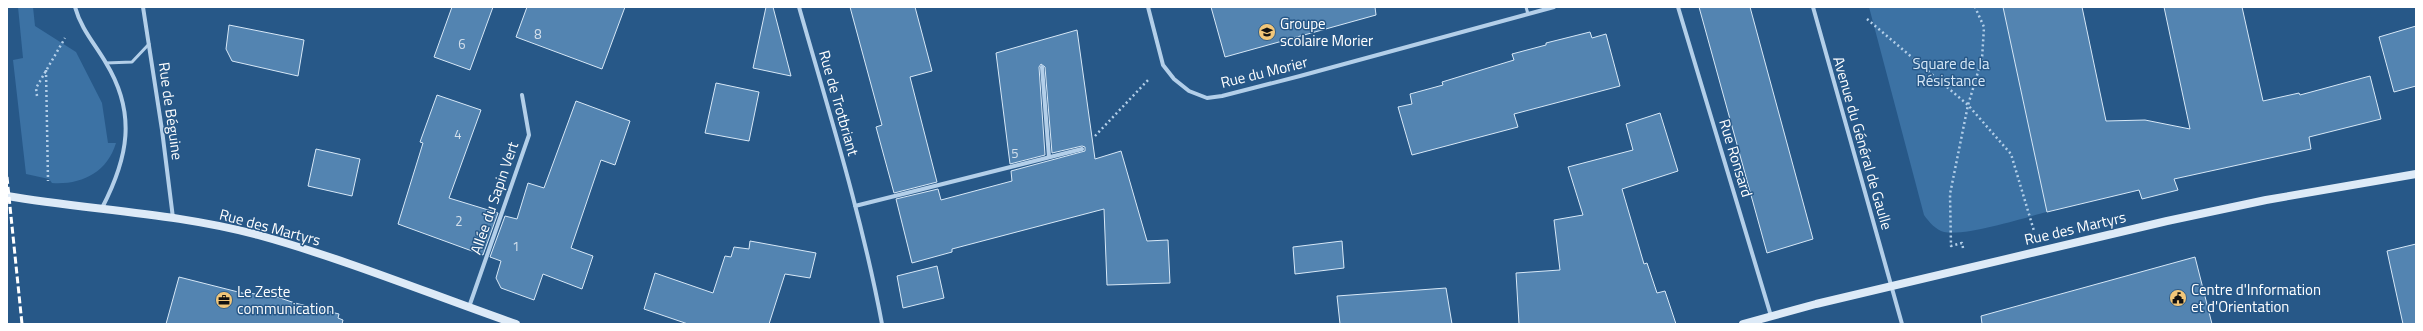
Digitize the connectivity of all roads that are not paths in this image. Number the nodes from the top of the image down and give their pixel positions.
1 (75, 7) edge
2 (143, 7) edge
3 (799, 7) edge
4 (1148, 7) edge
5 (1526, 7) edge
6 (1554, 7) edge
7 (1678, 7) edge
8 (1813, 7) edge
9 (1528, 14) junction
10 (149, 44) junction
11 (106, 63) junction
12 (1042, 67) dead end
13 (522, 95) dead end
14 (1082, 149) road end
15 (1049, 157) junction
16 (2416, 174) edge
17 (7, 196) edge
18 (855, 206) junction
19 (102, 208) junction
20 (173, 219) junction
21 (1893, 286) junction
22 (469, 308) junction
23 (1771, 316) junction
24 (516, 324) edge
25 (882, 324) edge
26 (1743, 324) edge
27 (1902, 324) edge

1 - 11 street
2 - 10 street, Rue de Béguine
3 - 18 street, Rue de Trotbriant
4 - 9 street, Rue du Morier
5 - 9 lane
6 - 9 street, Rue du Morier
7 - 23 street, Rue Ronsard
8 - 21 street, Avenue du Général de Gaulle
10 - 11 lane
10 - 20 street, Rue de Béguine
11 - 19 street
12 - 15 street
13 - 22 street, Allée du Sapin Vert
14 - 15 street
15 - 18 street
16 - 21 main road, Rue des Martyrs
17 - 19 main road, Rue des Martyrs
18 - 25 street, Rue de Trotbriant
19 - 20 main road, Rue des Martyrs
20 - 22 main road, Rue des Martyrs
21 - 23 main road, Rue des Martyrs
21 - 27 street, Avenue du Général de Gaulle
22 - 24 main road, Rue des Martyrs
23 - 26 main road, Rue des Martyrs

